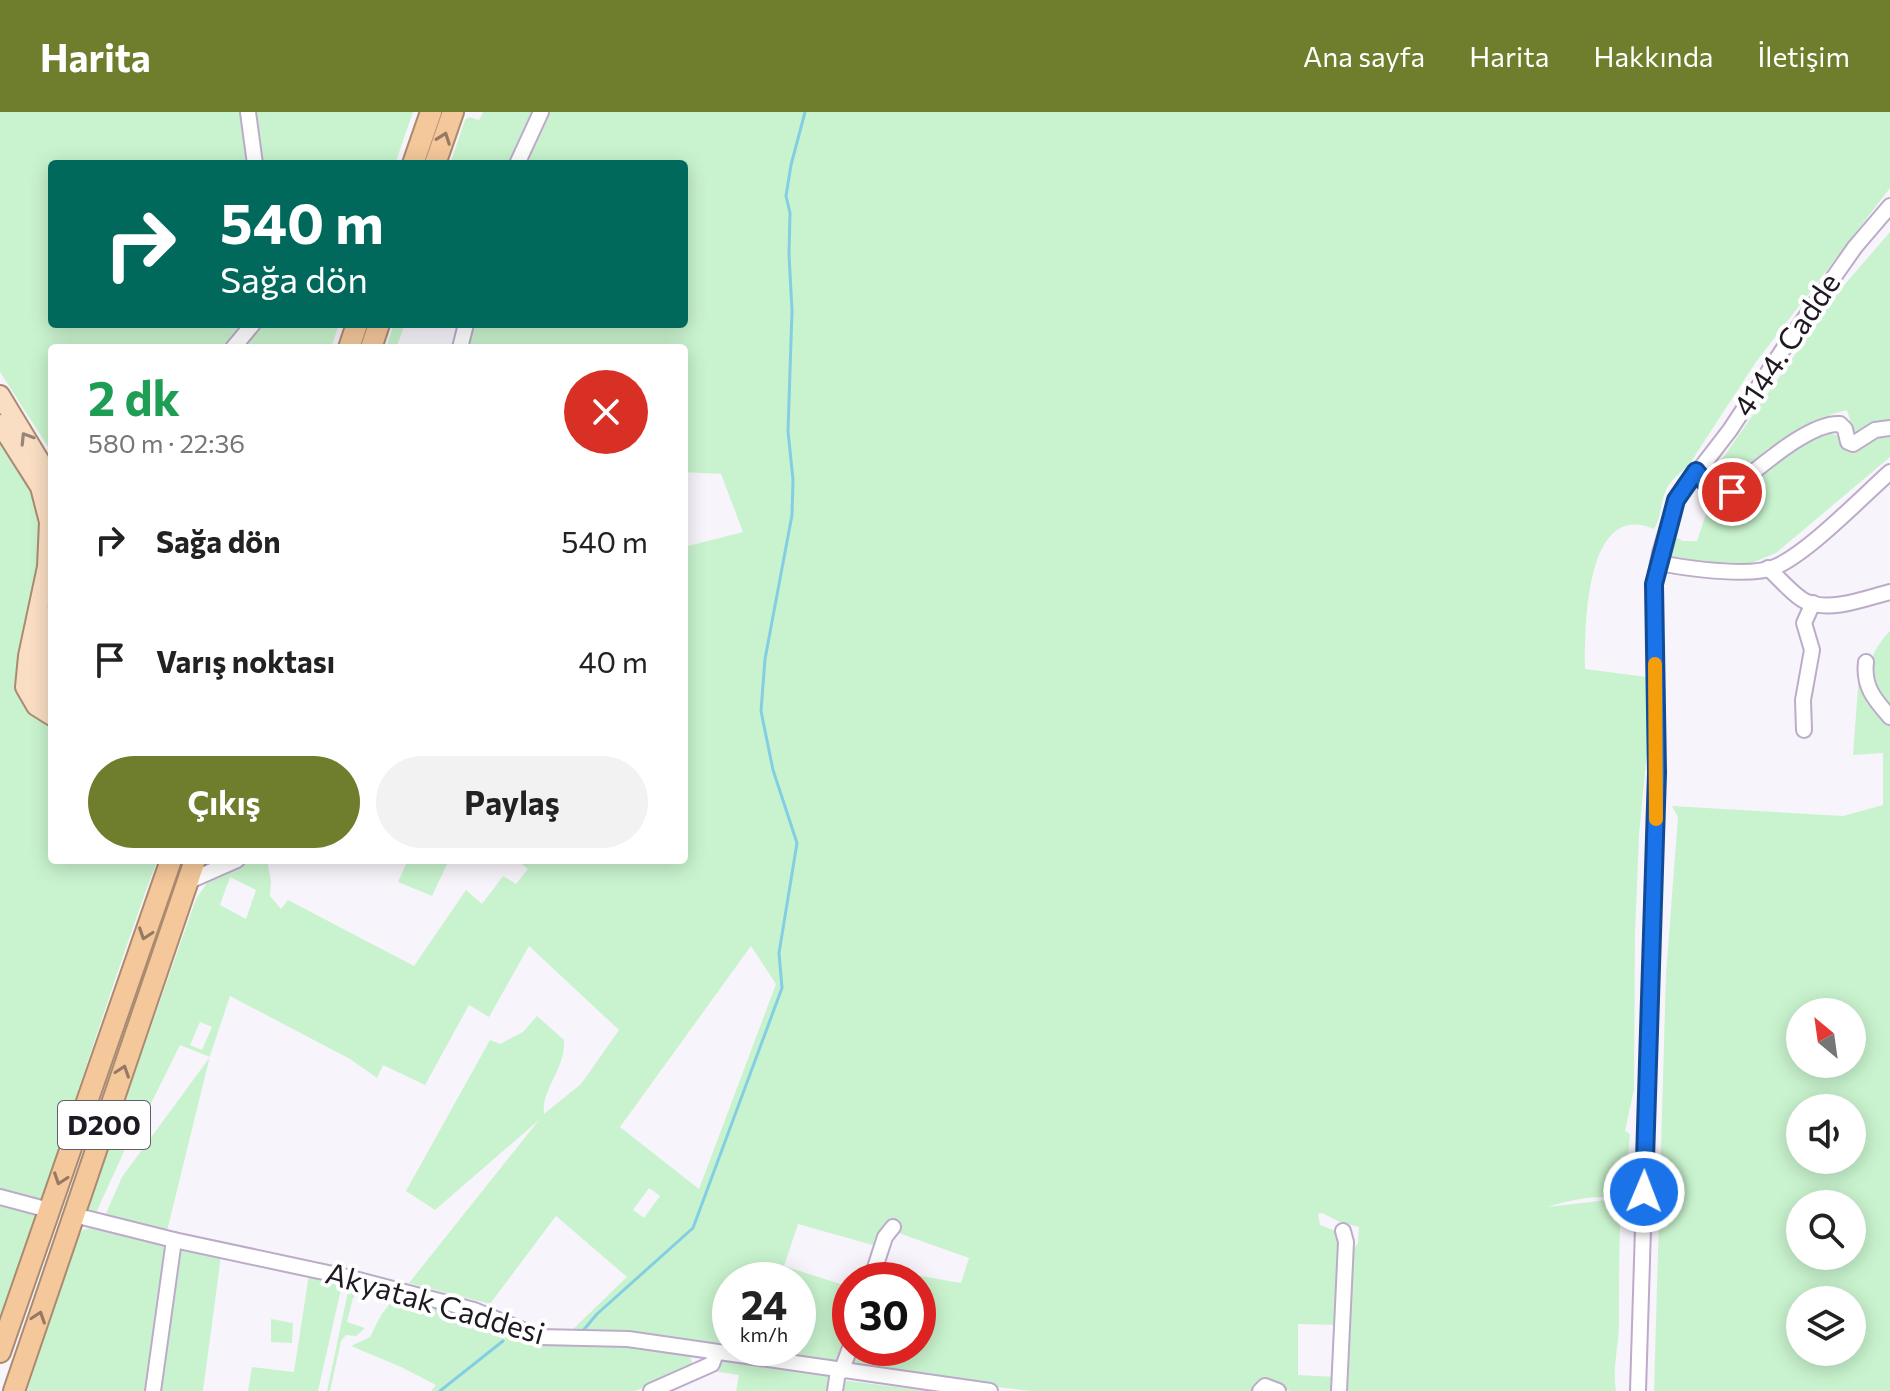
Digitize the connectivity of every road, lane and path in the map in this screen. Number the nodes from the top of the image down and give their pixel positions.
1 (248, 112) edge
2 (431, 112) edge
3 (453, 112) edge
4 (541, 112) edge
5 (254, 160) edge
6 (414, 160) edge
7 (436, 160) edge
8 (519, 160) edge
9 (1890, 206) edge
10 (250, 328) edge
11 (236, 344) edge
12 (0, 395) edge
13 (0, 424) edge
14 (1890, 428) edge
15 (48, 470) edge
16 (1696, 471) junction
17 (1890, 472) edge
18 (48, 518) edge
19 (48, 544) edge
20 (1658, 563) junction
21 (1768, 568) junction
22 (1890, 592) edge
23 (1813, 603) junction
24 (48, 637) edge
25 (1866, 662) dead end
26 (48, 698) edge
27 (48, 714) edge
28 (1890, 717) edge
29 (1804, 730) dead end
30 (170, 864) edge
31 (194, 864) edge
32 (228, 864) edge
33 (187, 882) junction
34 (0, 1197) edge
35 (49, 1210) junction
36 (74, 1215) junction
37 (893, 1227) dead end
38 (1343, 1231) dead end
39 (174, 1240) junction
40 (877, 1262) edge
41 (0, 1352) edge
42 (712, 1352) edge
43 (712, 1364) edge
44 (805, 1366) edge
45 (841, 1366) edge
46 (839, 1371) junction
47 (14, 1391) edge
48 (153, 1391) edge
49 (651, 1391) edge
50 (835, 1391) edge
51 (990, 1391) edge
52 (1260, 1391) edge
53 (1278, 1391) edge
54 (1339, 1391) edge
55 (1638, 1391) edge

1 - 5 street
2 - 6 highway
7 -> 3 highway
4 - 8 street
9 - 16 street, 4144. Cadde
10 - 11 street
15 -> 12 main road
13 - 18 main road
14 - 16 street
16 - 20 street, 4144. Cadde
17 - 21 street
19 - 27 main road
20 - 21 street
20 - 55 street, 4144. Cadde
21 - 23 street
22 - 23 street
23 - 29 street
24 - 26 main road
25 - 28 street
30 -> 35 highway, D200
31 - 33 highway, D200
32 - 33 street
36 -> 33 highway, D200
34 - 35 street
35 - 41 highway, D200
36 - 39 street, Akyatak Caddesi
47 -> 36 highway, D200
37 - 40 street
38 - 54 street
39 - 42 street, Akyatak Caddesi
39 - 48 street
43 - 49 street
44 - 46 street, Akyatak Caddesi
45 - 46 street
46 - 50 street
46 - 51 street, Akyatak Caddesi
52 - 53 street

